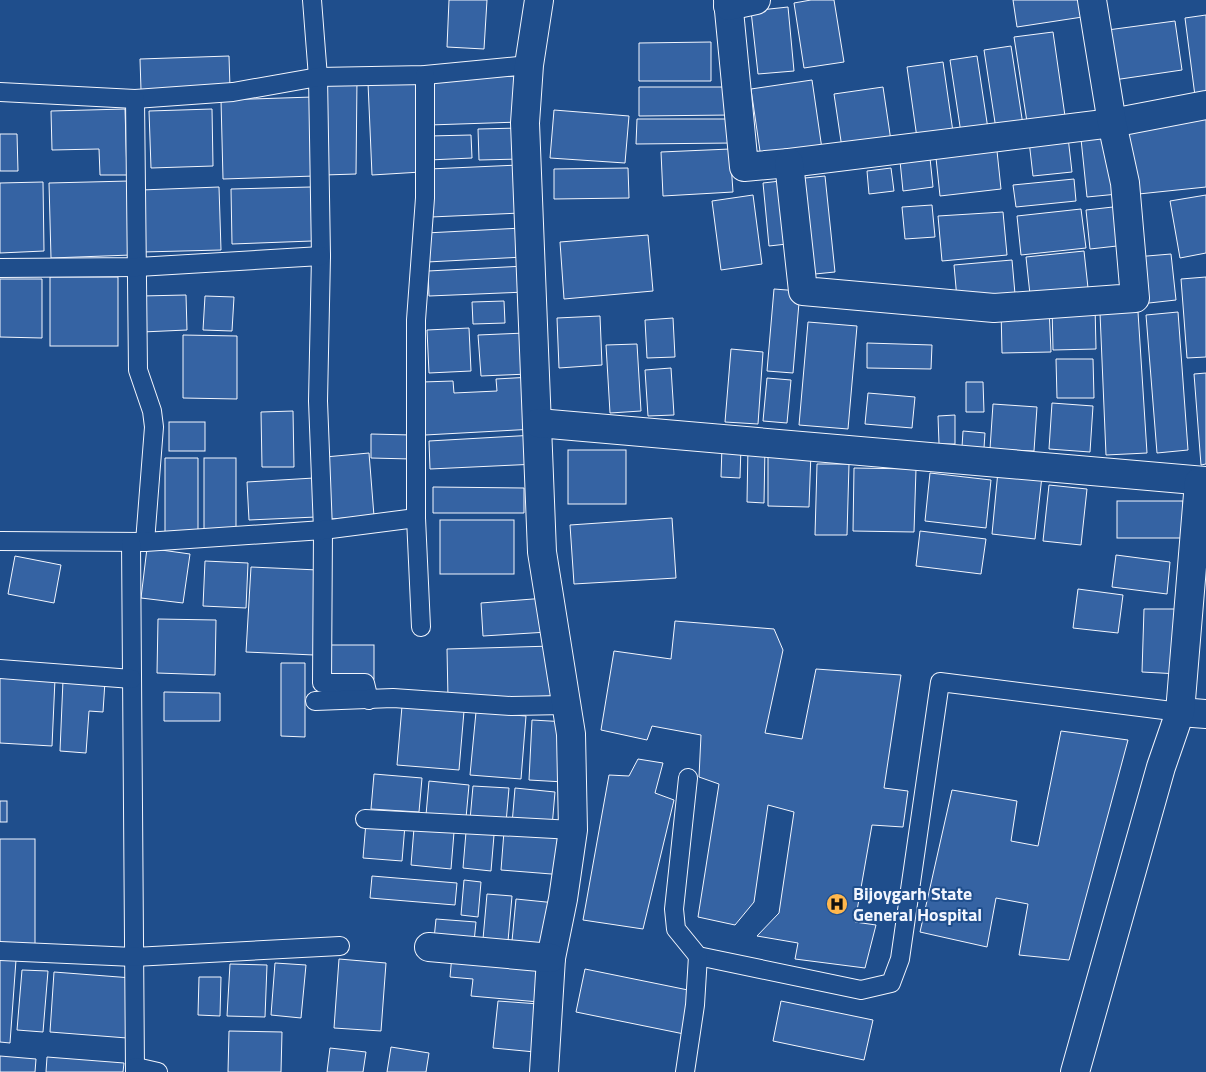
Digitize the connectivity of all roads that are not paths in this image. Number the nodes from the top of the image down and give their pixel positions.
1 (312, 0) edge
2 (539, 0) edge
3 (756, 0) edge
4 (1092, 0) edge
5 (728, 3) edge
6 (529, 65) junction
7 (425, 75) junction
8 (318, 77) junction
9 (0, 92) edge
10 (135, 99) junction
11 (1206, 105) edge
12 (1112, 122) junction
13 (789, 164) junction
14 (321, 256) junction
15 (138, 267) junction
16 (0, 268) edge
17 (538, 423) junction
18 (1202, 481) edge
19 (416, 518) junction
20 (323, 530) junction
21 (0, 541) edge
22 (138, 542) junction
23 (1197, 601) edge
24 (421, 627) dead end
25 (0, 669) edge
26 (132, 679) junction
27 (369, 700) junction
28 (315, 702) dead end
29 (566, 705) junction
30 (1193, 713) edge
31 (688, 778) dead end
32 (365, 819) dead end
33 (573, 830) junction
34 (340, 946) dead end
35 (429, 947) dead end
36 (0, 951) edge
37 (698, 956) junction
38 (134, 957) junction
39 (552, 958) junction
40 (135, 1069) edge
41 (158, 1072) edge
42 (544, 1072) edge
43 (685, 1072) edge
44 (1075, 1072) edge

1 - 8 lane
2 - 6 street
3 - 5 street
4 - 12 street
5 - 13 street
6 - 7 lane
6 - 17 street
7 - 8 lane
7 - 19 lane
8 - 10 lane
8 - 14 lane
9 - 10 lane
10 - 15 lane
11 - 12 street
12 - 13 street
12 - 13 street
14 - 15 lane
14 - 20 lane
15 - 16 lane
15 - 22 lane
17 - 18 street
17 - 29 street
18 - 23 street
19 - 20 lane
19 - 24 lane
20 - 22 lane
20 - 27 lane
21 - 22 lane
22 - 26 lane
23 - 30 street
25 - 26 lane
26 - 38 lane
27 - 28 lane
27 - 29 lane
29 - 33 street
30 - 37 lane
30 - 44 street
31 - 37 lane
32 - 33 lane
33 - 39 street
34 - 38 lane
35 - 39 street
36 - 38 lane
37 - 43 lane
38 - 40 lane
39 - 42 street
40 - 41 lane

